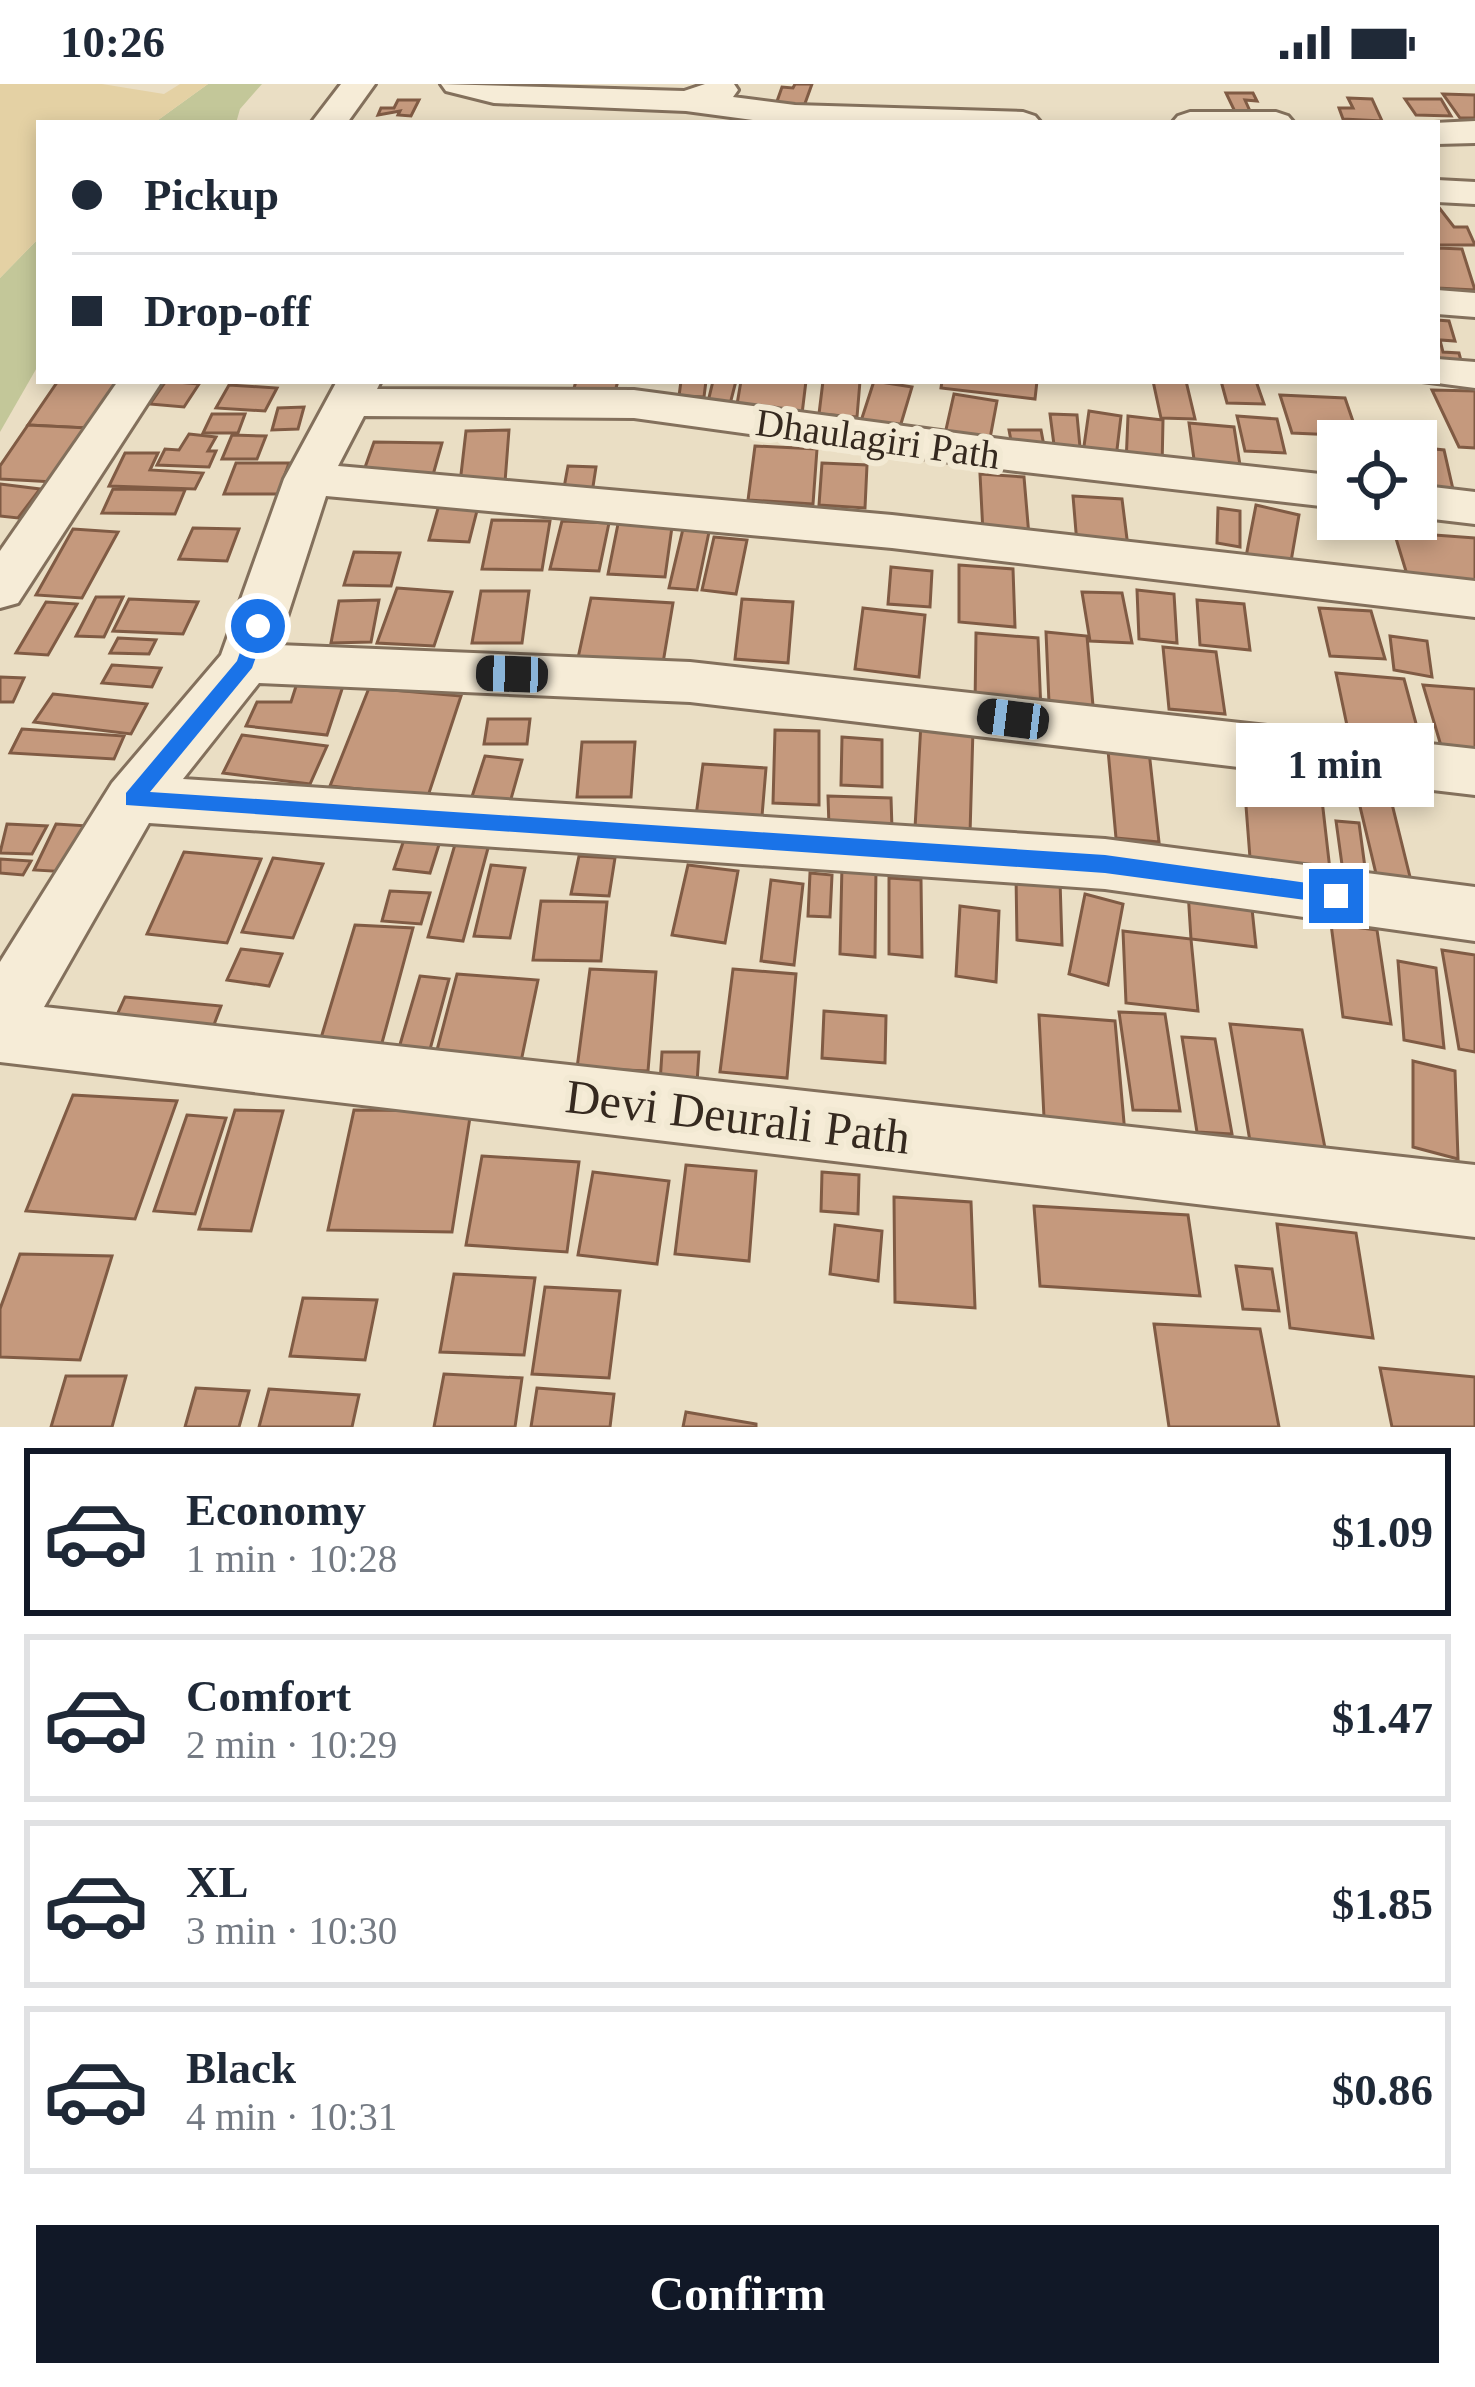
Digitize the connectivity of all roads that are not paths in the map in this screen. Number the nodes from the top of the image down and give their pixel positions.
1 (358, 84) edge
2 (458, 84) edge
3 (738, 84) edge
4 (686, 101) junction
5 (487, 108) edge
6 (331, 120) edge
7 (938, 120) edge
8 (1475, 132) edge
9 (1440, 134) edge
10 (1440, 191) edge
11 (1475, 193) edge
12 (1440, 302) edge
13 (1475, 305) edge
14 (1440, 372) edge
15 (1475, 375) edge
16 (138, 384) edge
17 (352, 391) edge
18 (308, 479) junction
19 (1317, 490) edge
20 (1437, 503) edge
21 (1475, 508) edge
22 (0, 590) edge
23 (1475, 599) edge
24 (245, 663) junction
25 (1475, 772) edge
26 (133, 799) junction
27 (1475, 914) edge
28 (0, 1022) edge
29 (0, 1032) edge
30 (1475, 1201) edge

1 - 6 street
2 - 5 street
3 - 4 street
4 - 5 street
4 - 7 street
8 - 9 street
10 - 11 street
12 - 13 street
14 - 15 street
16 - 22 street
17 - 18 street
17 - 19 street, Dhaulagiri Path
18 - 23 street
18 - 24 street
20 - 21 street
24 - 25 street
24 - 26 street
26 - 27 street
26 - 28 street
29 - 30 street, Devi Deurali Path

